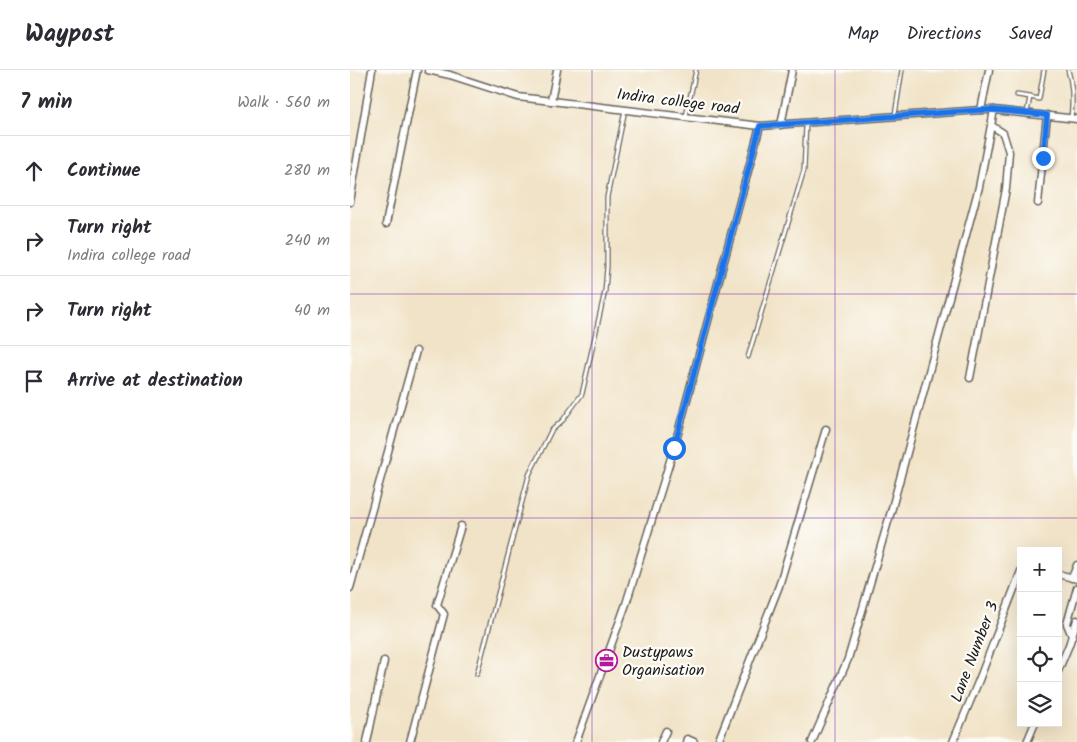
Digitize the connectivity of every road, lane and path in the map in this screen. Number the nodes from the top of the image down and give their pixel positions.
1 (372, 70) edge
2 (417, 70) edge
3 (428, 70) edge
4 (557, 70) edge
5 (696, 70) edge
6 (792, 70) edge
7 (902, 70) edge
8 (989, 70) edge
9 (1044, 70) edge
10 (1068, 70) edge
11 (1017, 95) dead end
12 (1030, 97) junction
13 (551, 101) junction
14 (625, 109) junction
15 (981, 110) junction
16 (994, 110) junction
17 (1027, 113) junction
18 (1047, 115) junction
19 (894, 116) junction
20 (686, 117) junction
21 (1074, 118) edge
22 (806, 123) junction
23 (781, 125) junction
24 (760, 126) junction
25 (992, 126) junction
26 (350, 202) edge
27 (1038, 203) dead end
28 (386, 224) dead end
29 (416, 351) dead end
30 (748, 357) dead end
31 (970, 378) dead end
32 (826, 429) dead end
33 (461, 526) dead end
34 (1077, 565) edge
35 (1062, 575) edge
36 (1075, 579) edge
37 (1017, 581) edge
38 (350, 588) edge
39 (1077, 588) edge
40 (1077, 623) edge
41 (1072, 636) junction
42 (1062, 660) edge
43 (384, 661) dead end
44 (477, 674) dead end
45 (1033, 727) edge
46 (666, 731) dead end
47 (367, 742) edge
48 (410, 742) edge
49 (576, 742) edge
50 (661, 742) edge
51 (686, 742) edge
52 (694, 742) edge
53 (718, 742) edge
54 (812, 742) edge
55 (953, 742) edge
56 (1026, 742) edge

1 - 26 street
2 - 28 street
3 - 13 street, Indira college road
4 - 13 street
5 - 20 lane
6 - 23 street
7 - 19 lane
8 - 15 street
9 - 12 lane
10 - 21 lane
11 - 12 lane
12 - 17 lane
13 - 14 street, Indira college road
14 - 20 street, Indira college road
14 - 44 lane
15 - 16 street, Indira college road
15 - 19 street, Indira college road
16 - 17 street, Indira college road
16 - 25 street
17 - 18 street, Indira college road
18 - 21 street, Indira college road
18 - 27 street
19 - 22 street, Indira college road
20 - 24 street, Indira college road
22 - 23 street, Indira college road
22 - 30 lane
23 - 24 street, Indira college road
24 - 49 street
25 - 31 street
25 - 54 street
29 - 38 street
32 - 53 street
33 - 48 street
34 - 36 street
35 - 36 street
37 - 55 street, Lane Number 3
39 - 41 street
40 - 41 street
41 - 42 street
43 - 47 street
45 - 56 street
46 - 50 street
51 - 52 street

